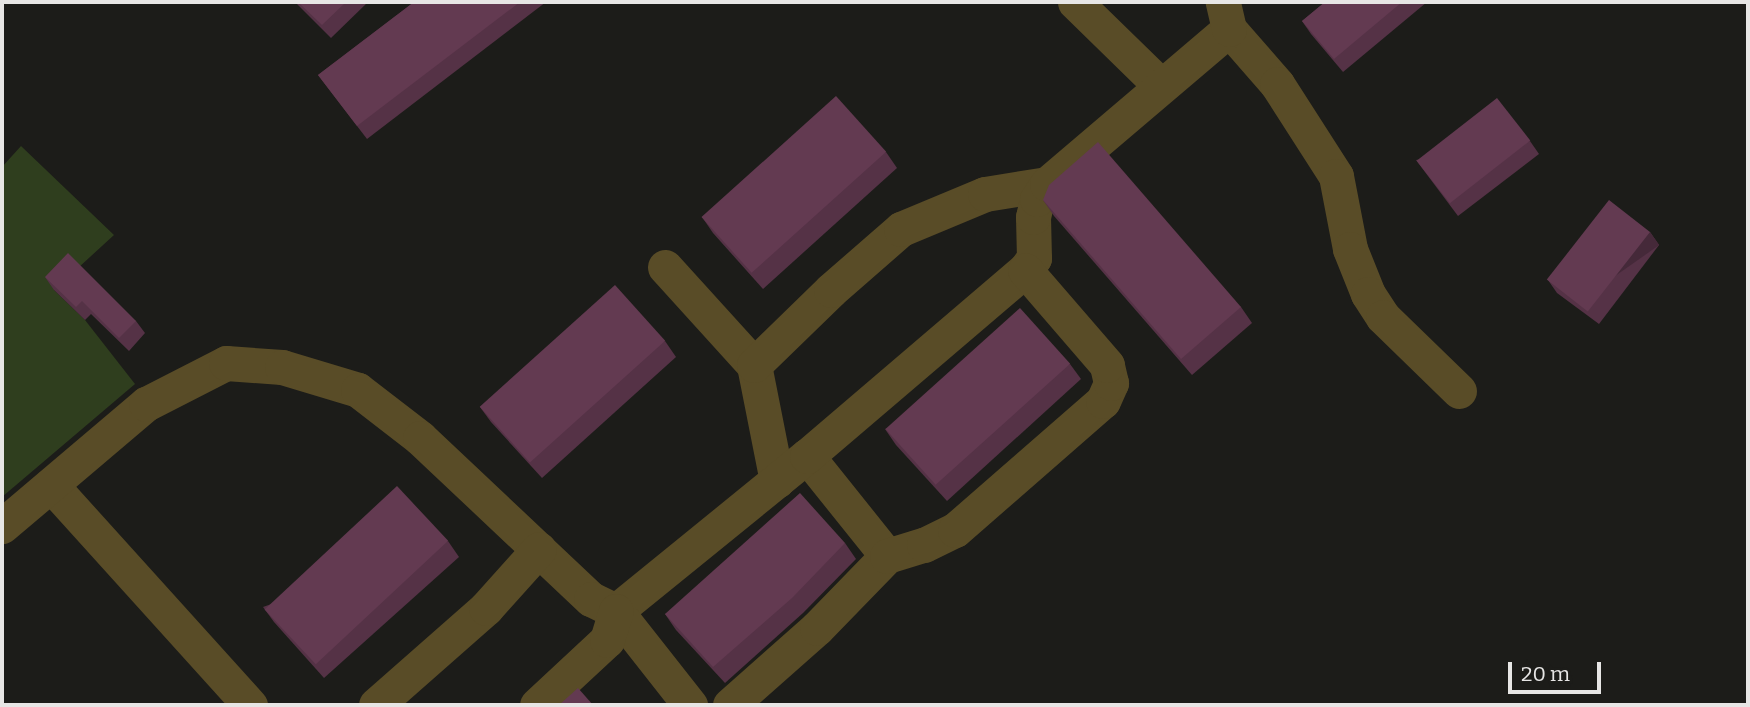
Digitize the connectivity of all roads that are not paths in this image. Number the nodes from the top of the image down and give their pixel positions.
1 (1075, 2) edge
2 (1226, 15) edge
3 (1160, 85) junction
4 (1047, 184) junction
5 (665, 267) dead end
6 (1025, 270) junction
7 (754, 365) junction
8 (1459, 390) dead end
9 (807, 456) junction
10 (777, 481) junction
11 (51, 485) junction
12 (2, 526) edge
13 (539, 549) junction
14 (887, 556) junction
15 (615, 611) junction
16 (250, 705) edge
17 (376, 705) edge
18 (537, 705) edge
19 (690, 705) edge
20 (730, 705) edge

1 - 3 street
2 - 3 street
2 - 8 street
3 - 4 street
4 - 6 street
4 - 7 street
5 - 7 street
6 - 9 street
6 - 14 street
7 - 10 street
9 - 10 street
9 - 14 street
10 - 15 street
11 - 12 street
11 - 13 street
11 - 16 street
13 - 15 street
13 - 17 street
14 - 20 street
15 - 18 street
15 - 19 street

